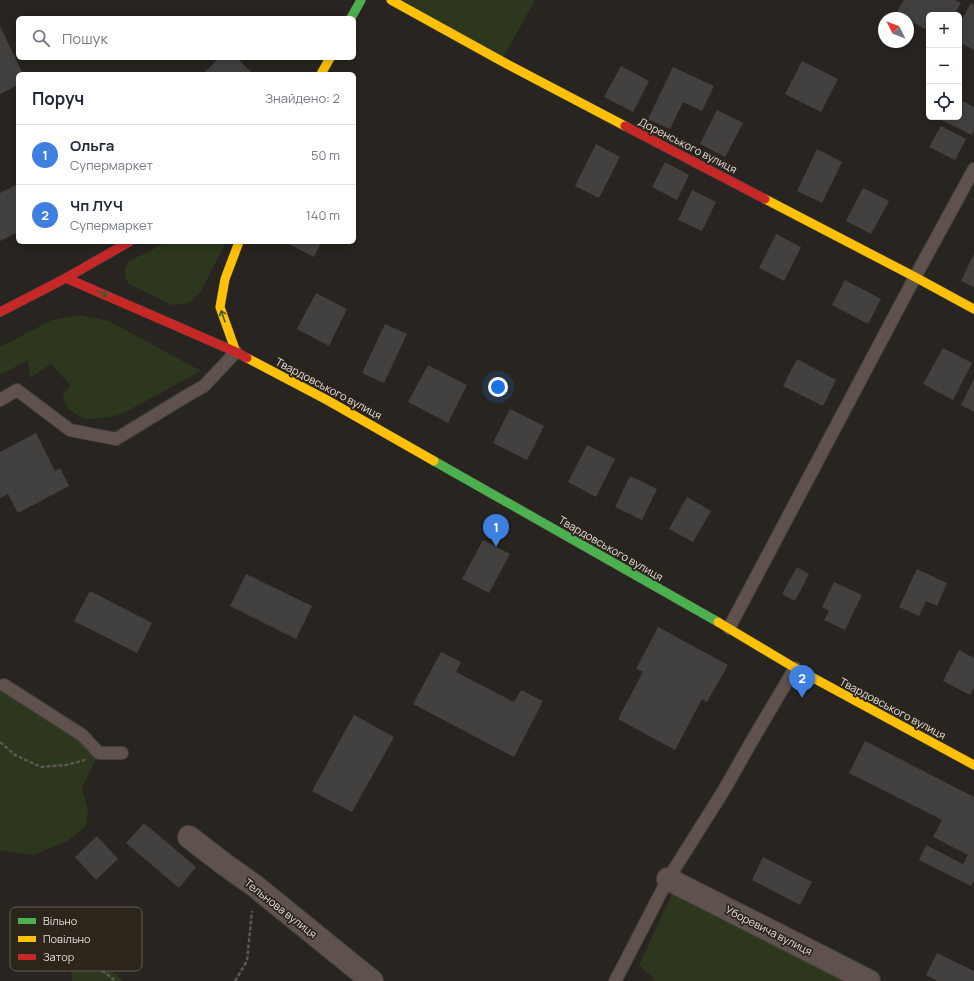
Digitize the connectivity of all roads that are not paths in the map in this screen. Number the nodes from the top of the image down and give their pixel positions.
1 (361, 0) edge
2 (391, 0) edge
3 (352, 16) edge
4 (329, 60) edge
5 (323, 72) edge
6 (974, 169) edge
7 (126, 244) edge
8 (238, 244) edge
9 (915, 277) junction
10 (66, 278) junction
11 (974, 309) edge
12 (0, 312) edge
13 (236, 352) junction
14 (0, 400) edge
15 (729, 628) junction
16 (795, 668) junction
17 (4, 685) dead end
18 (122, 753) dead end
19 (974, 765) edge
20 (189, 837) dead end
21 (668, 879) junction
22 (355, 974) edge
23 (372, 981) edge
24 (614, 981) edge
25 (870, 981) edge

1 - 3 main road
2 - 9 main road, Доренського вулиця
4 - 5 main road
6 - 9 lane
7 - 10 main road
13 -> 8 main road
9 - 11 main road, Доренського вулиця
9 - 15 lane
10 - 12 main road
10 -> 13 main road, Твардовського вулиця
13 - 14 lane
13 - 15 main road, Твардовського вулиця
15 - 16 main road, Твардовського вулиця
16 - 19 main road, Твардовського вулиця
16 - 21 lane
17 - 18 lane
20 - 22 street, Тельнова вулиця
21 - 24 lane
21 - 25 street, Уборевича вулиця
22 - 23 street, Тельнова вулиця

